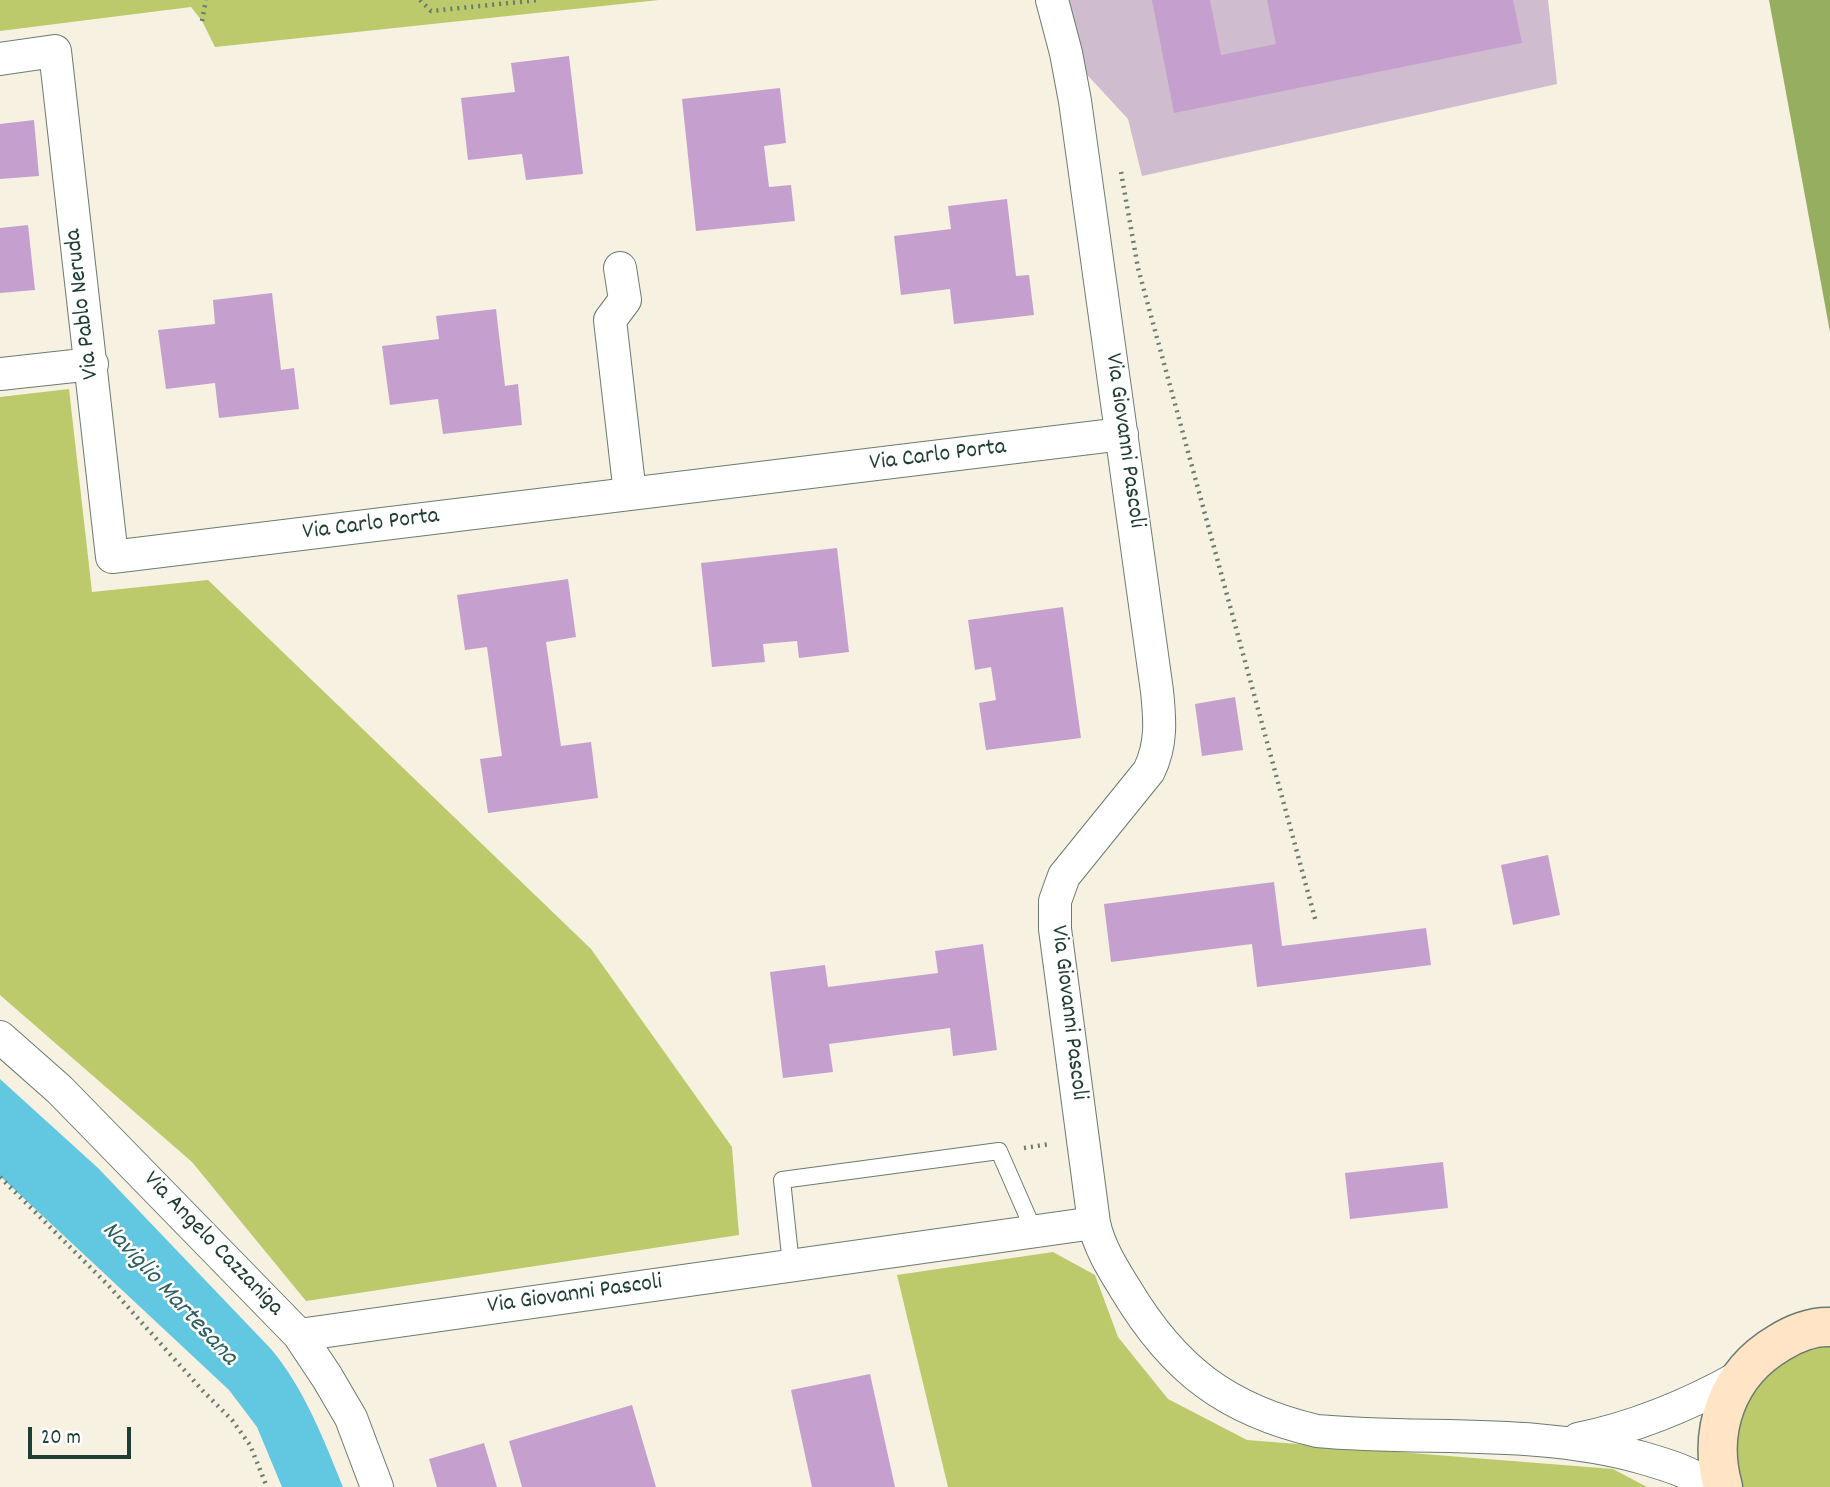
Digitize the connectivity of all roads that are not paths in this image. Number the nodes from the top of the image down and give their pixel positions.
1 (1052, 0) edge
2 (0, 59) edge
3 (620, 268) dead end
4 (92, 364) junction
5 (0, 374) edge
6 (1122, 434) junction
7 (630, 494) junction
8 (112, 557) joint
9 (0, 1037) edge
10 (1094, 1223) junction
11 (1034, 1231) junction
12 (791, 1265) junction
13 (1830, 1326) edge
14 (299, 1335) junction
15 (1739, 1377) junction
16 (1567, 1441) junction
17 (377, 1487) edge
18 (1711, 1487) edge
19 (1723, 1487) edge

1 - 6 street, Via Giovanni Pascoli
2 - 4 street, Via Pablo Neruda
3 - 7 street
4 - 5 street
4 - 8 street, Via Pablo Neruda
6 - 7 street, Via Carlo Porta
6 - 10 street, Via Giovanni Pascoli
7 - 8 street, Via Carlo Porta
9 - 14 street, Via Angelo Cazzaniga
10 - 11 street, Via Giovanni Pascoli
10 - 16 street
11 - 12 street, Via Giovanni Pascoli
11 - 12 lane
12 - 14 street, Via Giovanni Pascoli
13 - 15 street
14 - 17 street, Via Angelo Cazzaniga
15 - 16 street
15 - 19 street
16 - 18 street

